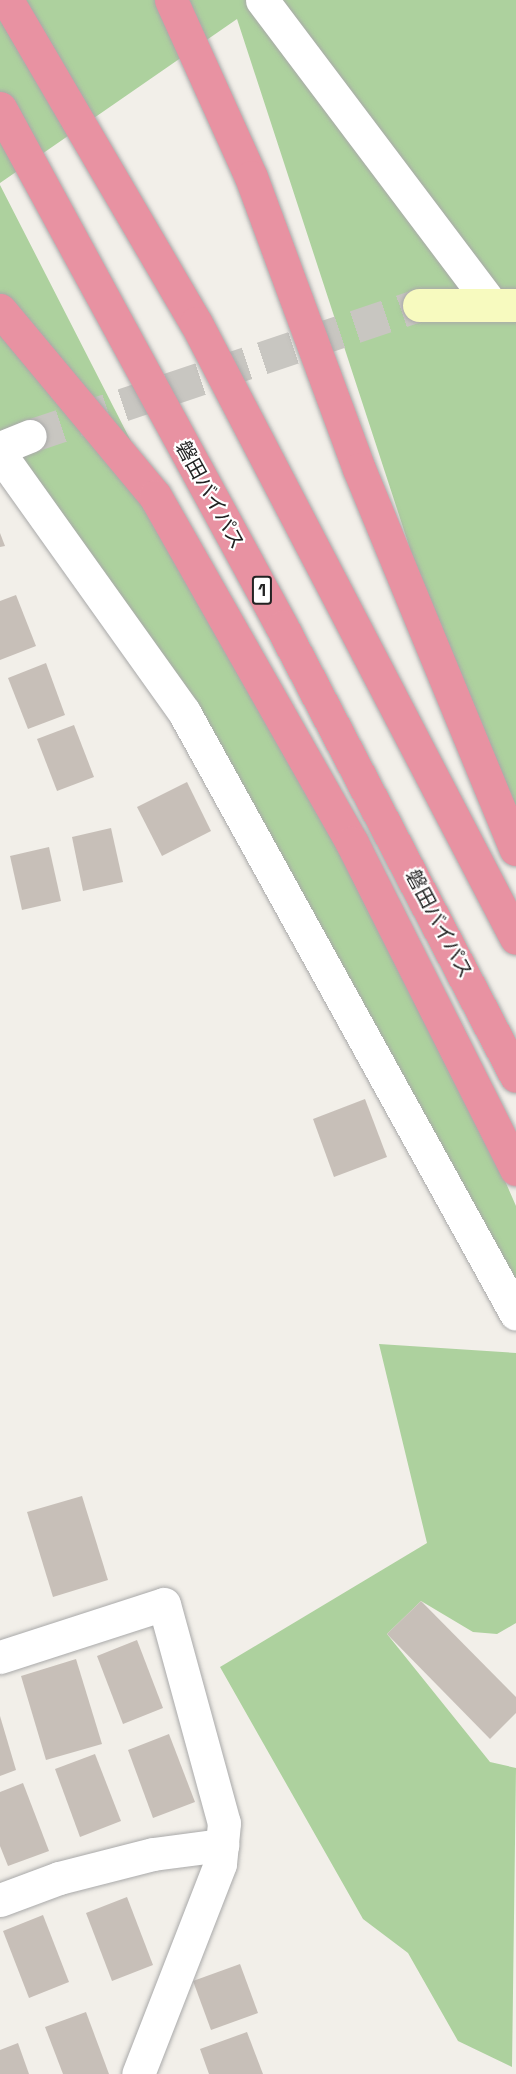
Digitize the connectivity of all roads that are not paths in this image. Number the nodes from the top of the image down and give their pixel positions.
1 (7, 0) edge
2 (171, 0) edge
3 (262, 0) edge
4 (0, 108) edge
5 (419, 305) tunnel mouth
6 (503, 305) edge
7 (0, 310) edge
8 (30, 436) tunnel mouth
9 (0, 448) edge
10 (0, 454) edge
11 (516, 849) edge
12 (516, 938) edge
13 (516, 1076) edge
14 (516, 1169) edge
15 (516, 1314) edge
16 (0, 1657) edge
17 (222, 1845) junction
18 (0, 1900) edge
19 (151, 2042) junction
20 (138, 2074) edge
21 (161, 2074) edge

1 - 12 highway
2 - 11 highway
3 - 6 street
4 - 13 highway, 磐田バイパス / 1
5 - 6 street
7 - 14 highway
8 - 9 street
10 - 15 street
16 - 17 street
17 - 18 street
17 - 19 street
19 - 20 street
19 - 21 street

